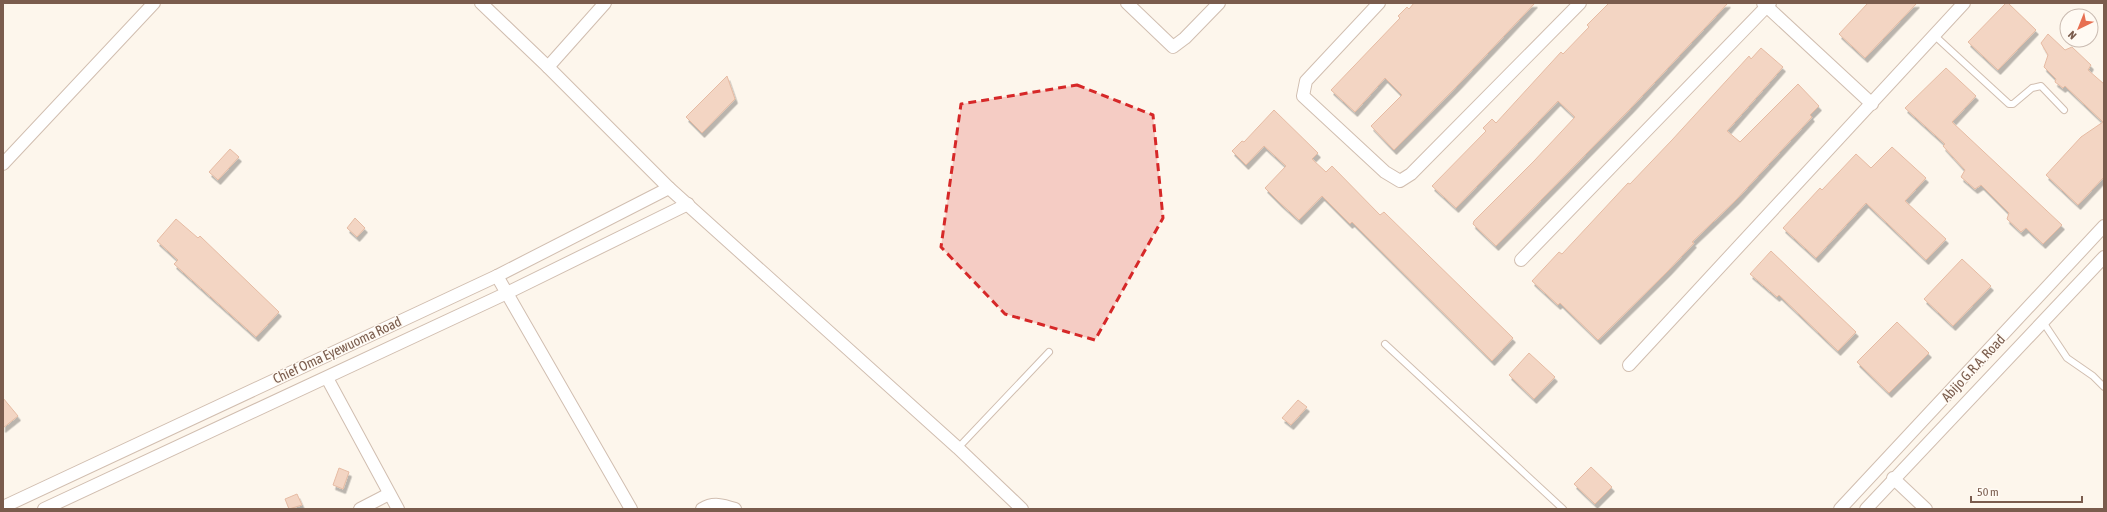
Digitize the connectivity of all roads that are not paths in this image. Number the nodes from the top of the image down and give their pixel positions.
1 (154, 3) edge
2 (481, 3) edge
3 (604, 3) edge
4 (1127, 3) edge
5 (1220, 3) edge
6 (1379, 3) edge
7 (1580, 3) edge
8 (1964, 3) edge
9 (1767, 4) edge
10 (1935, 36) junction
11 (548, 67) junction
12 (1872, 104) junction
13 (2064, 110) dead end
14 (3, 164) edge
15 (669, 188) junction
16 (688, 204) junction
17 (2104, 226) edge
18 (2104, 256) edge
19 (1521, 260) dead end
20 (498, 276) junction
21 (507, 293) junction
22 (2043, 322) junction
23 (1385, 344) dead end
24 (1048, 352) dead end
25 (1629, 365) dead end
26 (327, 378) junction
27 (2104, 387) edge
28 (958, 448) junction
29 (1893, 478) junction
30 (390, 494) junction
31 (3, 506) edge
32 (44, 509) edge
33 (360, 509) edge
34 (398, 509) edge
35 (631, 509) edge
36 (702, 509) edge
37 (735, 509) edge
38 (1022, 509) edge
39 (1563, 509) edge
40 (1840, 509) edge
41 (1866, 509) edge
42 (1926, 509) edge

1 - 14 street
2 - 11 street
3 - 11 street
4 - 5 street
6 - 7 street
8 - 10 street
9 - 12 street
9 - 19 street
10 - 12 street
10 - 13 lane
11 - 15 street
12 - 25 street
15 - 16 street
15 - 20 street, Chief Oma Eyewuoma Road
16 - 21 street, Chief Oma Eyewuoma Road
16 - 28 street
17 - 40 street, Abijo G.R.A. Road
18 - 22 street, Abijo G.R.A. Road
20 - 21 street
20 - 31 street, Chief Oma Eyewuoma Road
21 - 26 street, Chief Oma Eyewuoma Road
21 - 35 street
22 - 27 lane
22 - 29 street, Abijo G.R.A. Road
23 - 39 lane
24 - 28 lane
26 - 30 street
26 - 32 street, Chief Oma Eyewuoma Road
28 - 38 street
29 - 41 street, Abijo G.R.A. Road
29 - 42 street
30 - 33 street
30 - 34 street
36 - 37 street

